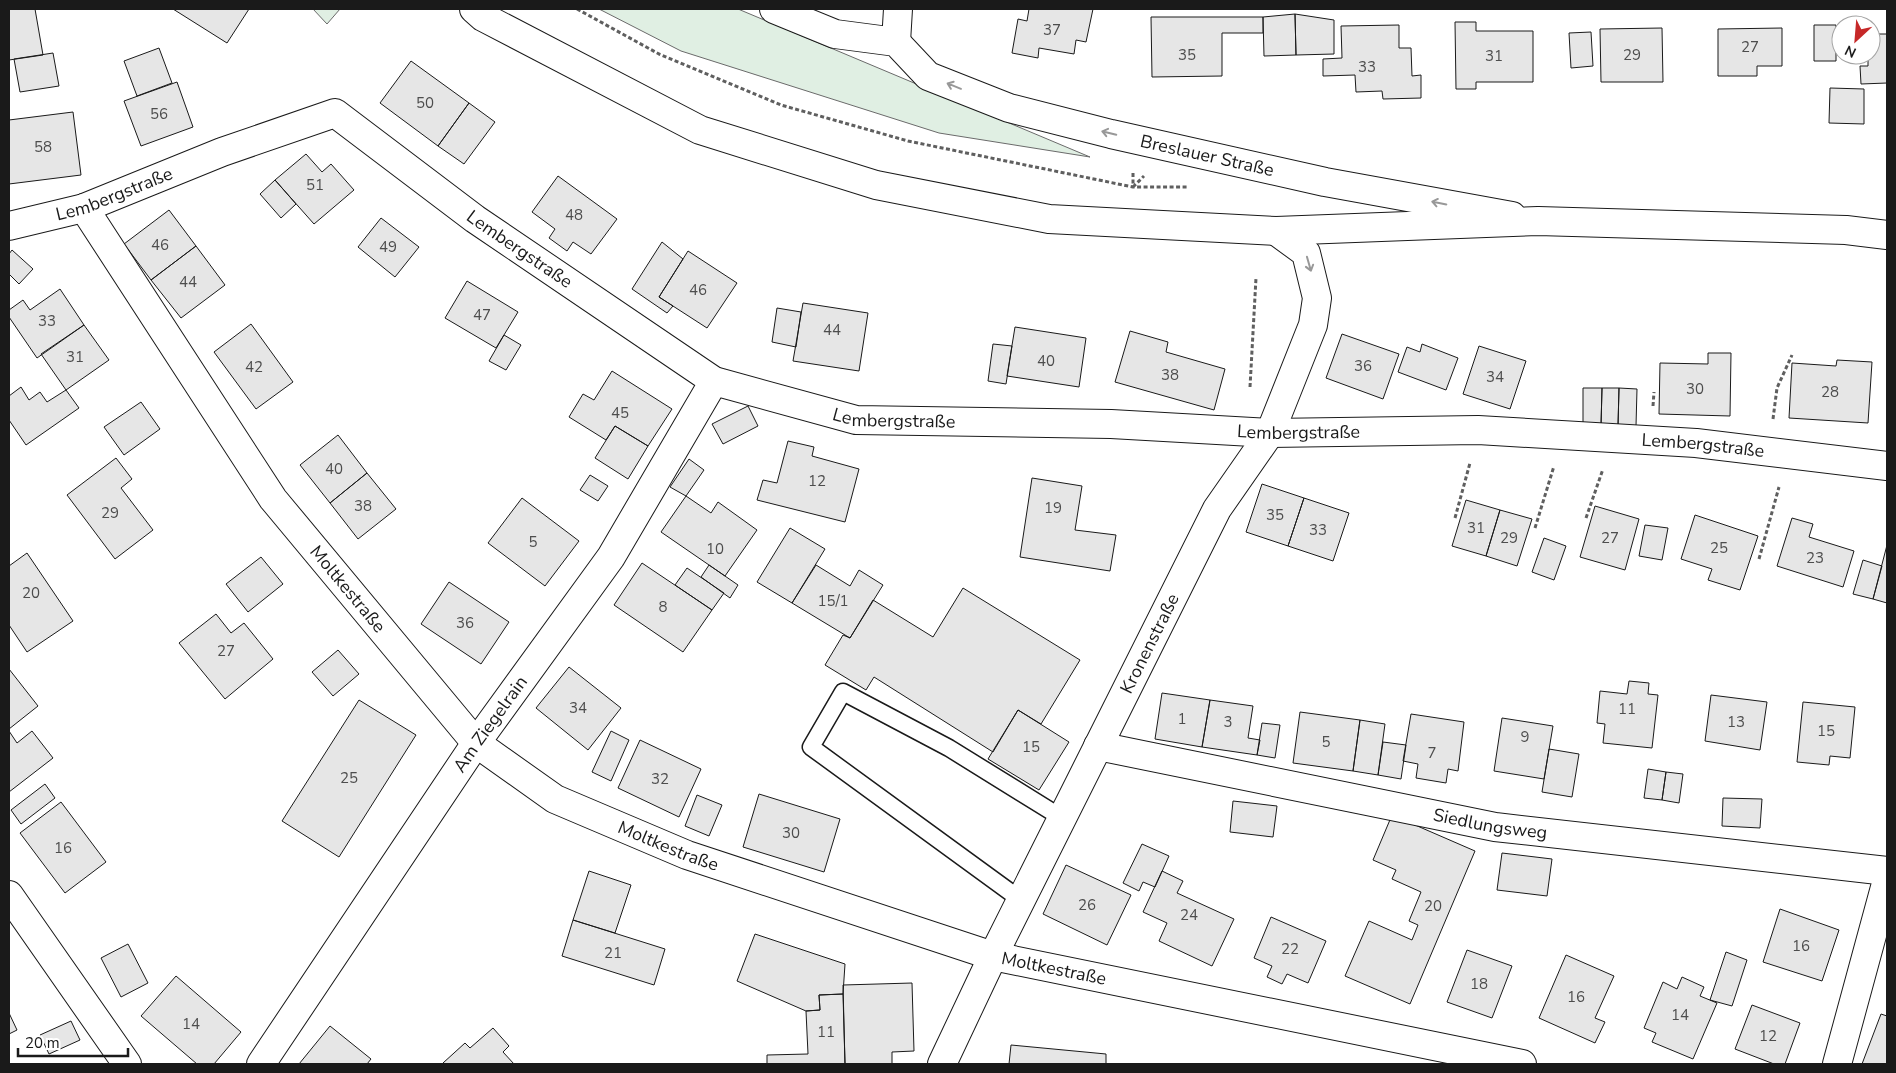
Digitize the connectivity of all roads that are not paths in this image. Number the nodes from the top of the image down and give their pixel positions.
1 (474, 9) edge
2 (774, 9) edge
3 (898, 9) edge
4 (896, 42) junction
5 (84, 208) junction
6 (1538, 221) junction
7 (9, 226) edge
8 (1276, 230) junction
9 (1887, 235) edge
10 (714, 381) junction
11 (1259, 433) junction
12 (1887, 466) edge
13 (476, 743) junction
14 (1098, 746) junction
15 (1062, 818) junction
16 (1887, 871) edge
17 (1887, 880) edge
18 (9, 895) edge
19 (1021, 900) junction
20 (992, 956) junction
21 (127, 1064) edge
22 (261, 1064) edge
23 (942, 1064) edge
24 (1522, 1064) edge
25 (1837, 1064) edge

1 - 8 street
2 - 4 street
3 - 4 street
6 -> 4 street, Breslauer Straße
5 - 7 street, Lembergstraße
5 - 10 street, Lembergstraße
5 - 13 street, Moltkestraße
6 - 8 street
6 - 9 street
8 -> 11 street, Kronenstraße
10 - 11 street, Lembergstraße
10 - 13 street, Am Ziegelrain
11 - 12 street, Lembergstraße
11 - 14 street, Kronenstraße
13 - 20 street, Moltkestraße
13 - 22 street, Am Ziegelrain
14 - 15 street, Kronenstraße
14 - 16 street, Siedlungsweg
15 - 19 street, Kronenstraße
15 - 19 lane
17 - 25 street
18 - 21 street
19 - 20 street, Kronenstraße
20 - 23 street, Kronenstraße
20 - 24 street, Moltkestraße

